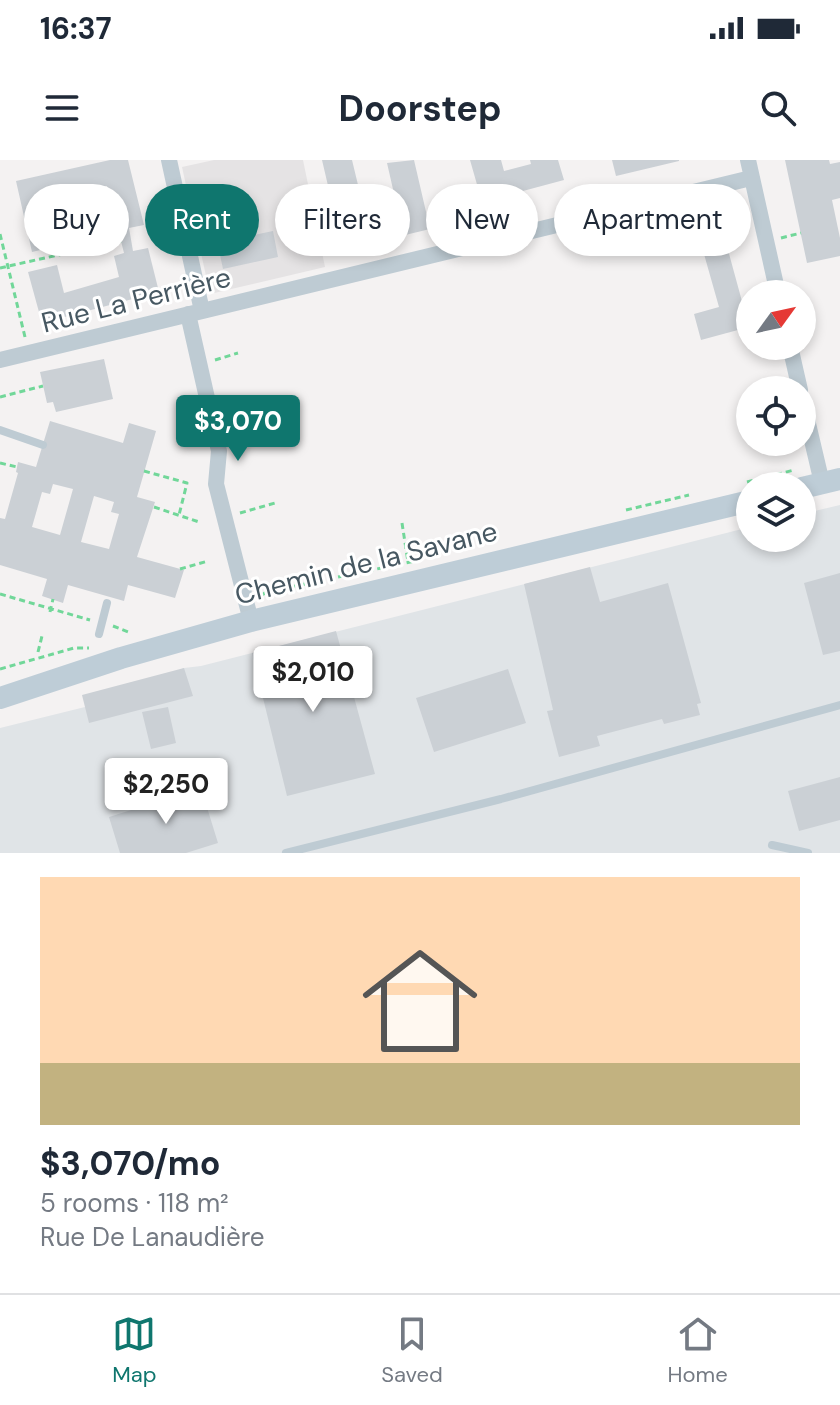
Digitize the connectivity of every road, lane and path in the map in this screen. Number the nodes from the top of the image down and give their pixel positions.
1 (169, 160) edge
2 (748, 160) edge
3 (751, 178) junction
4 (801, 233) dead end
5 (0, 234) edge
6 (766, 241) junction
7 (53, 256) edge
8 (8, 266) junction
9 (0, 268) edge
10 (775, 280) edge
11 (195, 312) junction
12 (28, 353) junction
13 (238, 353) dead end
14 (0, 360) edge
15 (213, 360) dead end
16 (43, 386) dead end
17 (0, 397) edge
18 (0, 430) edge
19 (43, 445) dead end
20 (0, 463) edge
21 (17, 467) dead end
22 (144, 471) dead end
23 (692, 494) dead end
24 (736, 494) edge
25 (275, 503) dead end
26 (154, 507) dead end
27 (618, 512) dead end
28 (179, 515) junction
29 (233, 515) dead end
30 (199, 522) dead end
31 (402, 523) dead end
32 (208, 561) dead end
33 (417, 568) junction
34 (180, 569) dead end
35 (0, 594) edge
36 (264, 595) dead end
37 (53, 599) dead end
38 (107, 603) dead end
39 (50, 611) junction
40 (251, 621) junction
41 (102, 623) junction
42 (131, 633) dead end
43 (99, 634) dead end
44 (42, 636) dead end
45 (98, 645) dead end
46 (38, 652) dead end
47 (0, 669) edge
48 (4, 691) edge
49 (840, 705) edge
50 (772, 845) dead end
51 (286, 853) edge
52 (808, 853) edge

1 - 11 street
2 - 3 street
3 - 6 street
3 - 11 street, Rue La Perrière
4 - 6 path
5 - 8 path
6 - 10 street
7 - 8 path
8 - 9 path
8 - 12 path
11 - 12 street, Rue La Perrière
11 - 40 street
12 - 14 street, Rue La Perrière
13 - 15 path
16 - 17 path
18 - 19 lane
20 - 21 path
22 - 28 path
23 - 27 path
24 - 33 street, Chemin de la Savane
25 - 29 path
26 - 28 path
28 - 30 path
31 - 33 path
32 - 34 path
33 - 36 path
33 - 40 street, Chemin de la Savane
35 - 39 path
37 - 39 path
38 - 41 lane
39 - 41 path
40 - 48 street, Chemin de la Savane
41 - 42 path
41 - 43 lane
44 - 46 path
45 - 47 path
49 - 51 lane
50 - 52 lane

